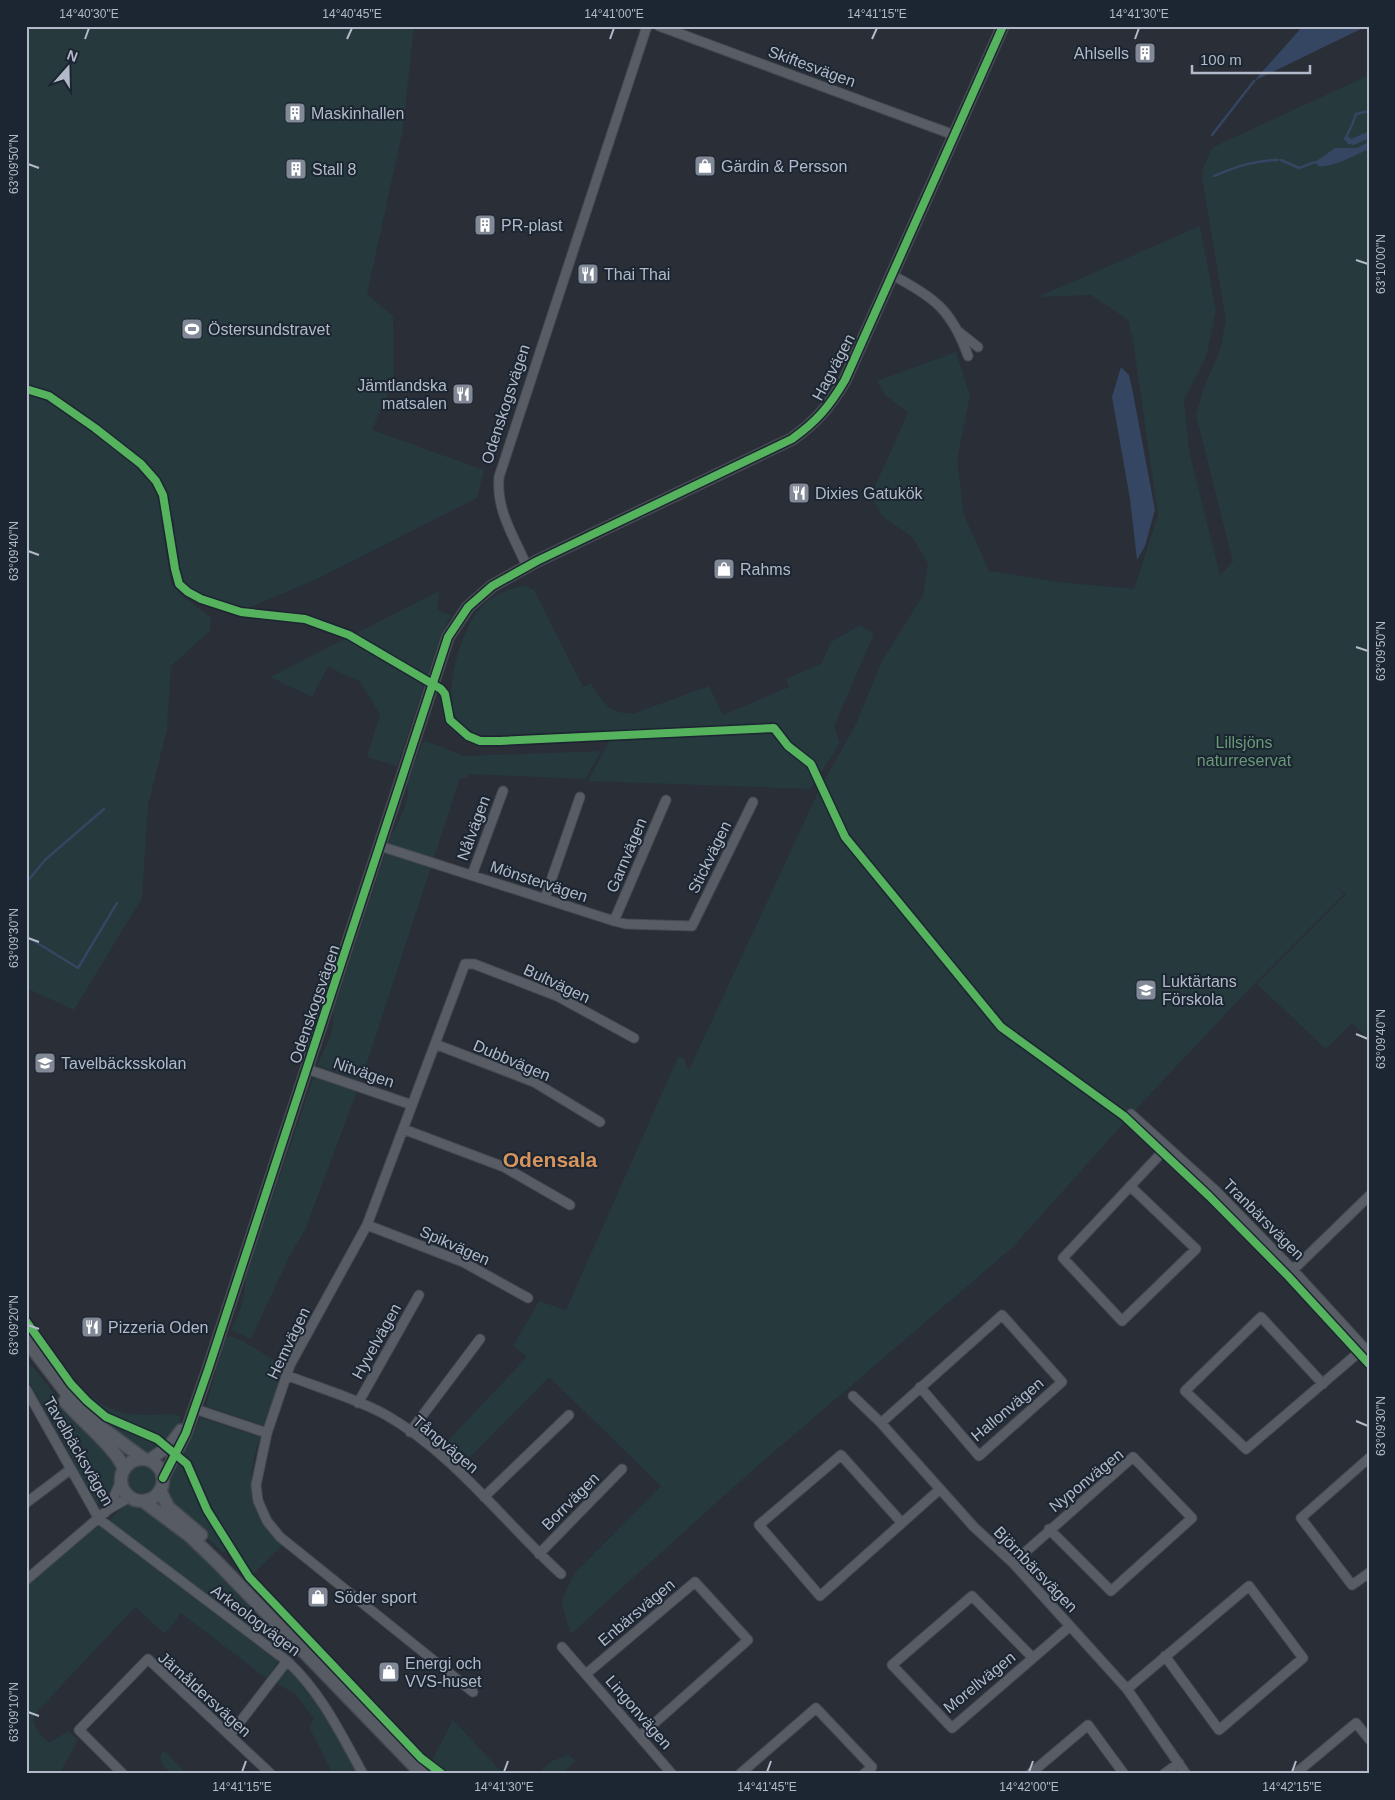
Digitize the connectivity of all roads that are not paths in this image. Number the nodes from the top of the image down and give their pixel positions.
1 (647, 26) edge
2 (658, 26) edge
3 (1002, 26) edge
4 (954, 135) junction
5 (892, 275) junction
6 (959, 332) junction
7 (978, 347) dead end
8 (968, 356) dead end
9 (527, 567) junction
10 (502, 791) dead end
11 (580, 797) dead end
12 (666, 800) dead end
13 (753, 802) dead end
14 (380, 846) junction
15 (472, 875) junction
16 (545, 898) junction
17 (614, 921) junction
18 (692, 926) joint
19 (465, 964) joint
20 (634, 1038) dead end
21 (435, 1044) junction
22 (306, 1069) junction
23 (412, 1105) junction
24 (1131, 1114) dead end
25 (600, 1122) dead end
26 (403, 1129) junction
27 (1167, 1147) junction
28 (1130, 1186) junction
29 (1369, 1196) edge
30 (570, 1205) dead end
31 (367, 1225) junction
32 (1293, 1270) junction
33 (419, 1294) dead end
34 (528, 1298) dead end
35 (480, 1339) dead end
36 (26, 1340) edge
37 (26, 1349) edge
38 (1366, 1350) edge
39 (286, 1375) junction
40 (1322, 1384) junction
41 (920, 1387) junction
42 (27, 1391) edge
43 (853, 1396) dead end
44 (358, 1403) junction
45 (194, 1411) junction
46 (569, 1415) dead end
47 (882, 1422) junction
48 (410, 1432) junction
49 (267, 1433) junction
50 (1369, 1458) edge
51 (146, 1460) junction
52 (71, 1469) junction
53 (622, 1469) dead end
54 (122, 1475) junction
55 (162, 1484) junction
56 (939, 1490) junction
57 (484, 1497) junction
58 (136, 1499) junction
59 (26, 1503) edge
60 (109, 1509) junction
61 (99, 1519) junction
62 (902, 1523) junction
63 (1049, 1529) junction
64 (539, 1554) junction
65 (1013, 1563) junction
66 (1369, 1573) edge
67 (561, 1574) dead end
68 (26, 1580) edge
69 (1070, 1626) junction
70 (282, 1627) junction
71 (562, 1648) dead end
72 (1165, 1656) junction
73 (1033, 1658) junction
74 (287, 1661) junction
75 (586, 1674) junction
76 (1127, 1690) junction
77 (473, 1692) dead end
78 (230, 1736) junction
79 (640, 1736) junction
80 (1369, 1739) edge
81 (1179, 1763) junction
82 (123, 1774) edge
83 (271, 1774) edge
84 (363, 1774) edge
85 (422, 1774) edge
86 (672, 1774) edge
87 (740, 1774) edge
88 (864, 1774) edge
89 (1030, 1774) edge
90 (1124, 1774) edge
91 (1164, 1774) edge
92 (1186, 1774) edge
93 (1295, 1774) edge

1 - 9 street, Odenskogsvägen
2 - 4 street, Skiftesvägen
3 - 4 street, Hagvägen
4 - 5 street, Hagvägen
5 - 6 street
5 - 9 street, Hagvägen
6 - 7 street
6 - 8 street
9 - 14 street, Odenskogsvägen
10 - 15 street, Nålvägen
11 - 16 street
12 - 17 street, Garnvägen
13 - 18 street, Stickvägen
14 - 15 street, Mönstervägen
14 - 22 street, Odenskogsvägen
15 - 16 street, Mönstervägen
16 - 17 street, Mönstervägen
17 - 18 street, Mönstervägen
19 - 20 street, Bultvägen
19 - 21 street, Hemvägen
21 - 23 street, Hemvägen
21 - 25 street, Dubbvägen
22 - 23 street, Nitvägen
22 - 45 street, Odenskogsvägen
23 - 26 street, Hemvägen
24 - 27 street, Tranbärsvägen
26 - 30 street
26 - 31 street, Hemvägen
27 - 28 street
27 - 32 street, Tranbärsvägen
28 - 28 street
29 - 32 street
31 - 34 street, Spikvägen
31 - 39 street, Hemvägen
32 - 38 street, Tranbärsvägen
33 - 44 street, Hyvelvägen
35 - 48 street
36 - 51 main road
37 - 54 main road
38 - 40 street
39 - 44 street, Tångvägen
39 - 49 street, Hemvägen
40 - 40 street
41 - 41 street, Hallonvägen
41 - 47 street, Hallonvägen
42 - 52 street, Tavelbäcksvägen
43 - 47 street, Björnbärsvägen
44 - 48 street, Tångvägen
45 - 49 street
45 - 51 street, Odenskogsvägen
45 - 55 street, Odenskogsvägen
46 - 57 street
47 - 56 street, Björnbärsvägen
48 - 57 street, Tångvägen
49 - 77 street, Hemvägen
50 - 66 street
51 - 54 main road
51 - 55 main road
52 - 59 street
52 - 61 street, Tavelbäcksvägen
53 - 64 street, Borrvägen
54 - 58 main road
54 - 60 street, Tavelbäcksvägen
55 - 58 main road
55 - 70 main road
56 - 62 street
56 - 65 street, Björnbärsvägen
57 - 64 street, Tångvägen
58 - 60 street, Tavelbäcksvägen
58 - 70 main road
60 - 61 street, Tavelbäcksvägen
61 - 68 street
61 - 74 street, Arkeologvägen
62 - 62 street
63 - 63 street, Nyponvägen
63 - 65 street, Nyponvägen
64 - 67 street, Tångvägen
65 - 69 street, Björnbärsvägen
69 - 73 street, Morellvägen
69 - 76 street, Björnbärsvägen
70 - 85 main road
71 - 75 street, Lingonvägen
72 - 72 street
72 - 76 street
73 - 73 street, Morellvägen
74 - 78 street
74 - 84 street, Arkeologvägen
75 - 79 street, Lingonvägen
75 - 79 street, Enbärsvägen
76 - 81 street, Björnbärsvägen
78 - 82 street, Järnåldersvägen
78 - 83 street, Järnåldersvägen
79 - 86 street, Lingonvägen
80 - 93 street
81 - 91 street
81 - 92 street, Björnbärsvägen
87 - 88 street
89 - 90 street

